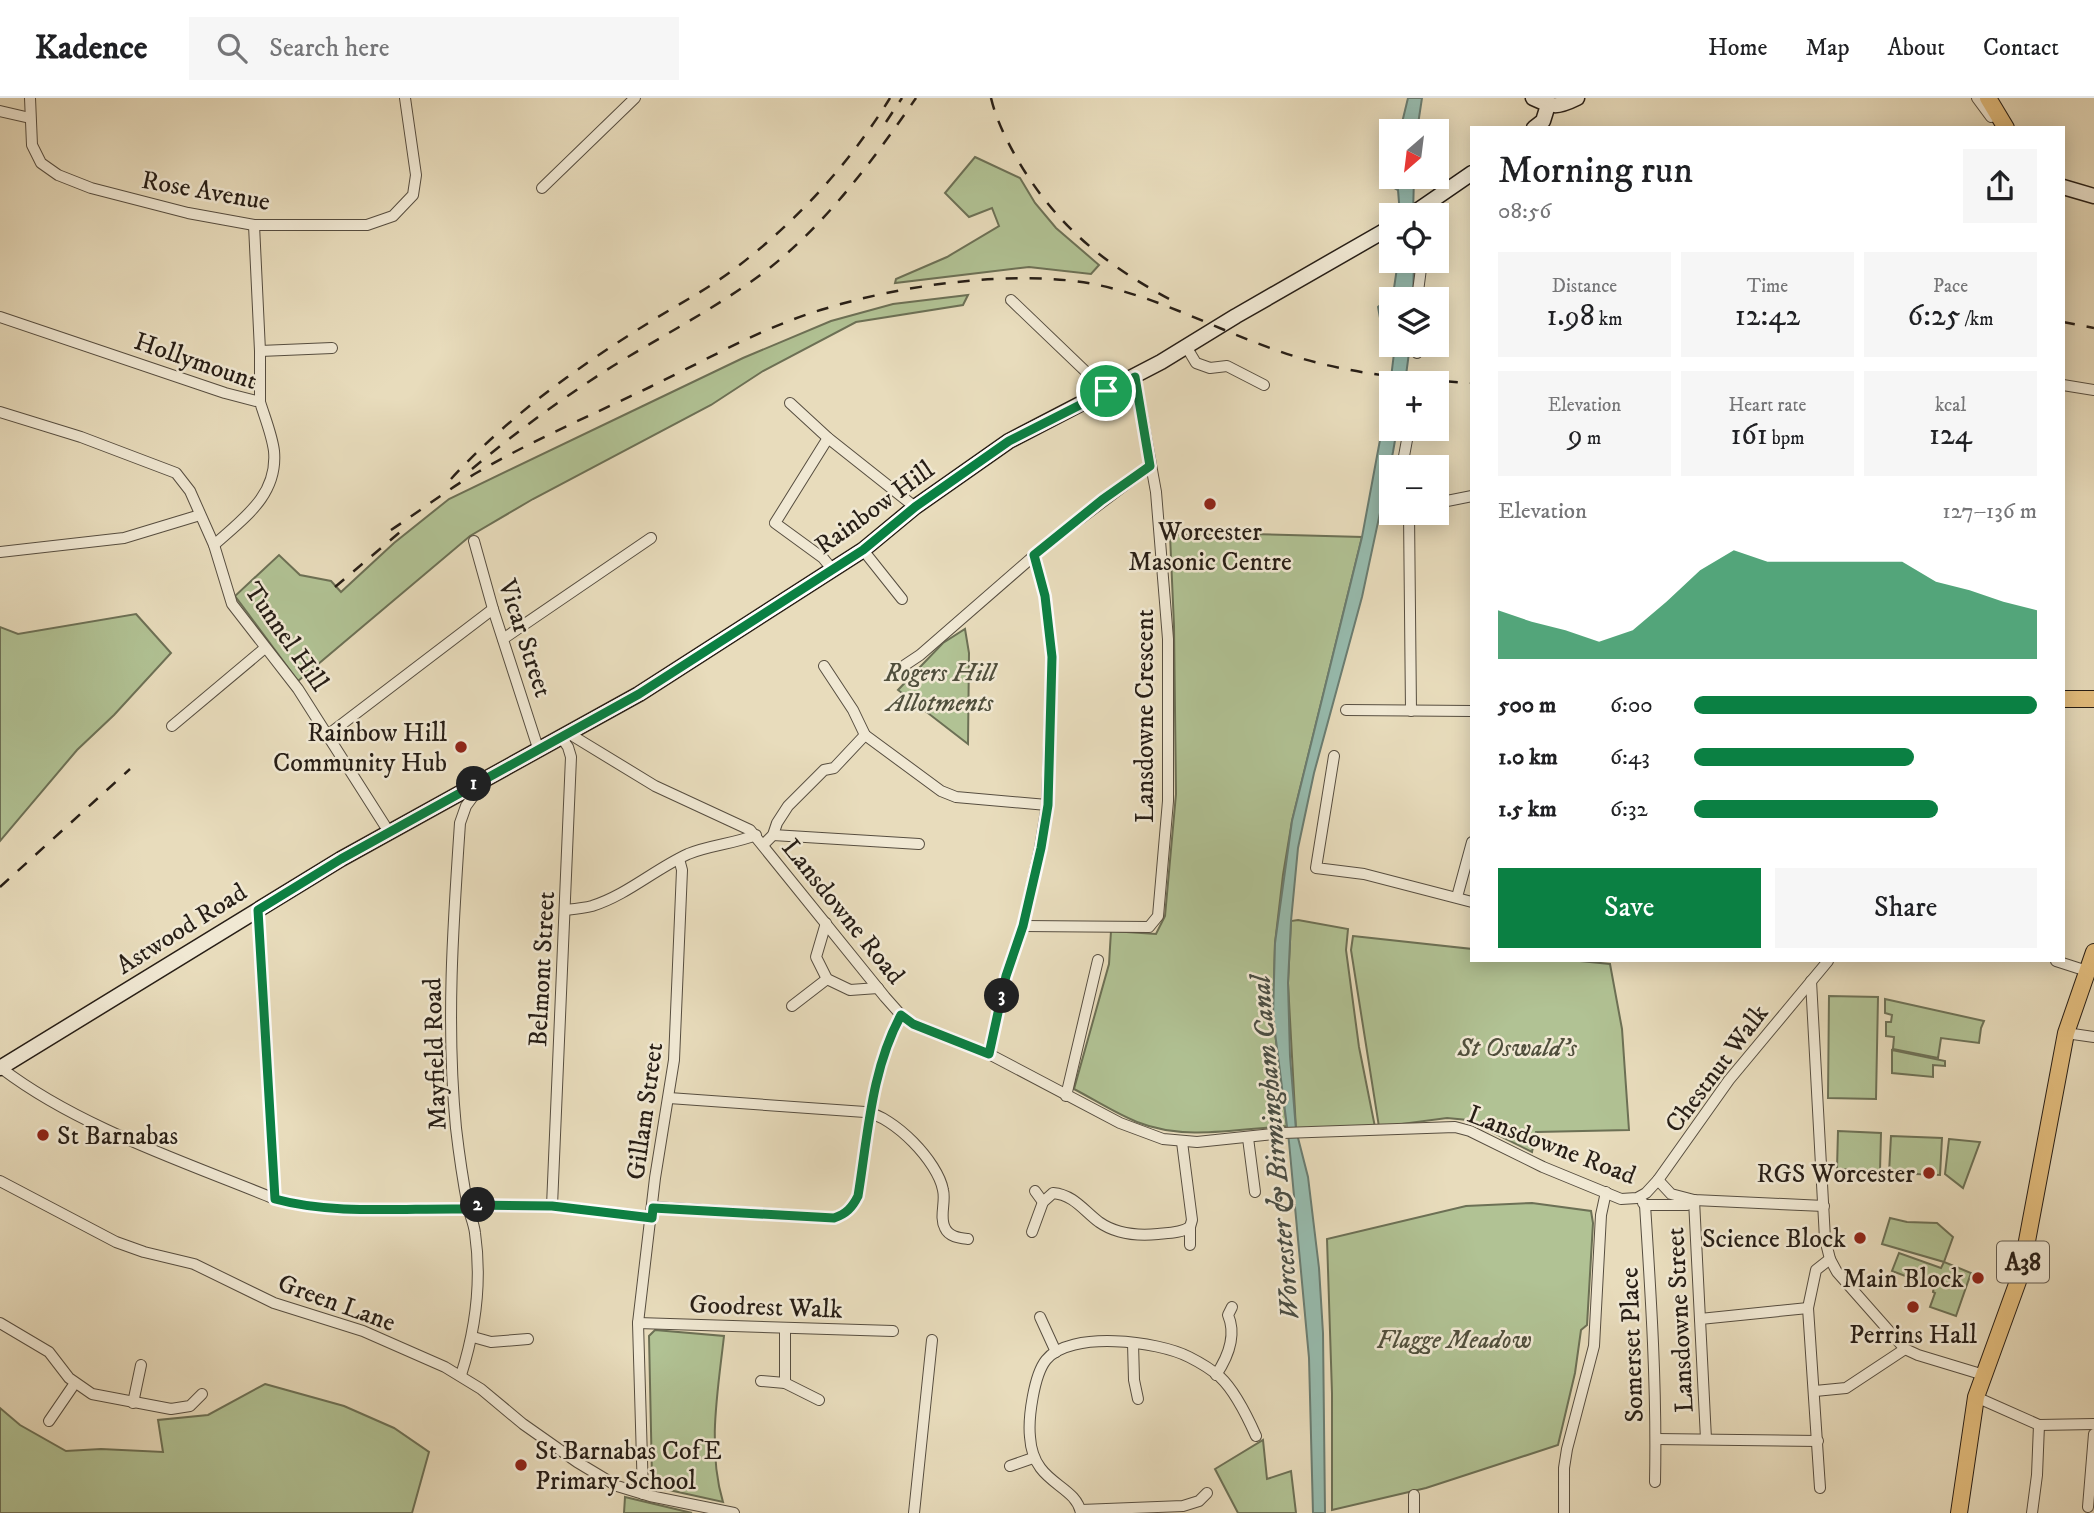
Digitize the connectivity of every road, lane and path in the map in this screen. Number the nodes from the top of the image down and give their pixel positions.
1 (30, 98) edge
2 (405, 98) edge
3 (635, 98) edge
4 (1533, 98) edge
5 (1577, 98) edge
6 (1977, 98) edge
7 (1988, 98) edge
8 (1996, 98) edge
9 (1548, 106) junction
10 (0, 111) edge
11 (30, 118) junction
12 (1537, 126) edge
13 (2003, 126) edge
14 (2004, 126) edge
15 (2004, 126) edge
16 (1470, 174) edge
17 (542, 188) dead end
18 (2065, 188) edge
19 (2094, 195) edge
20 (1430, 203) edge
21 (254, 225) junction
22 (1379, 234) edge
23 (1011, 300) dead end
24 (0, 317) edge
25 (332, 348) dead end
26 (1186, 348) junction
27 (260, 351) junction
28 (1135, 377) junction
29 (1264, 385) dead end
30 (2065, 385) edge
31 (2094, 390) edge
32 (1106, 391) junction
33 (260, 402) junction
34 (790, 403) dead end
35 (0, 412) edge
36 (828, 438) junction
37 (1150, 466) junction
38 (1470, 496) edge
39 (1449, 501) edge
40 (915, 507) junction
41 (200, 515) junction
42 (1409, 525) edge
43 (651, 538) dead end
44 (474, 541) dead end
45 (214, 545) junction
46 (863, 550) junction
47 (0, 552) edge
48 (1034, 555) junction
49 (832, 569) junction
50 (902, 599) dead end
51 (493, 609) junction
52 (503, 639) junction
53 (265, 648) junction
54 (905, 665) dead end
55 (824, 666) dead end
56 (2065, 699) edge
57 (2094, 699) edge
58 (1346, 710) dead end
59 (1411, 711) junction
60 (1470, 711) edge
61 (172, 726) dead end
62 (328, 734) junction
63 (565, 735) junction
64 (865, 735) junction
65 (538, 748) junction
66 (1334, 756) dead end
67 (487, 776) junction
68 (1048, 805) junction
69 (389, 832) junction
70 (756, 835) junction
71 (773, 835) junction
72 (764, 844) junction
73 (919, 844) dead end
74 (1470, 849) edge
75 (679, 859) junction
76 (1457, 897) junction
77 (1470, 900) edge
78 (258, 910) junction
79 (565, 911) junction
80 (826, 923) junction
81 (1023, 926) junction
82 (2094, 952) edge
83 (1098, 960) dead end
84 (1827, 962) edge
85 (2059, 962) edge
86 (2087, 971) junction
87 (827, 979) junction
88 (1811, 981) junction
89 (878, 988) junction
90 (1794, 1001) junction
91 (792, 1006) dead end
92 (1811, 1014) junction
93 (901, 1015) junction
94 (2066, 1033) junction
95 (2094, 1037) edge
96 (989, 1054) junction
97 (0, 1068) edge
98 (1066, 1096) junction
99 (669, 1098) junction
100 (871, 1112) junction
101 (1248, 1138) junction
102 (1182, 1142) junction
103 (1658, 1180) junction
104 (0, 1181) edge
105 (1035, 1191) dead end
106 (1255, 1192) dead end
107 (1606, 1192) junction
108 (275, 1199) junction
109 (1694, 1200) junction
110 (1042, 1202) junction
111 (1641, 1202) junction
112 (468, 1205) junction
113 (552, 1206) junction
114 (1824, 1206) junction
115 (652, 1213) junction
116 (1190, 1227) junction
117 (1032, 1232) dead end
118 (968, 1239) dead end
119 (1190, 1245) dead end
120 (1830, 1259) junction
121 (1232, 1307) dead end
122 (1808, 1308) junction
123 (1040, 1317) dead end
124 (1700, 1320) junction
125 (0, 1323) edge
126 (638, 1323) junction
127 (785, 1328) junction
128 (893, 1331) dead end
129 (473, 1337) junction
130 (528, 1339) dead end
131 (932, 1340) dead end
132 (1133, 1343) junction
133 (1905, 1349) junction
134 (1056, 1352) junction
135 (141, 1365) dead end
136 (461, 1375) junction
137 (1216, 1375) junction
138 (1984, 1375) junction
139 (761, 1381) dead end
140 (75, 1383) junction
141 (785, 1383) junction
142 (1815, 1391) junction
143 (202, 1394) dead end
144 (1976, 1397) junction
145 (1138, 1399) dead end
146 (819, 1400) dead end
147 (133, 1403) junction
148 (49, 1421) dead end
149 (2094, 1424) edge
150 (2039, 1425) junction
151 (2094, 1434) edge
152 (1256, 1436) dead end
153 (1656, 1439) junction
154 (1706, 1439) junction
155 (1818, 1441) junction
156 (1033, 1458) junction
157 (1010, 1465) dead end
158 (1655, 1482) dead end
159 (1821, 1488) dead end
160 (1207, 1493) dead end
161 (643, 1494) junction
162 (1414, 1495) dead end
163 (2088, 1507) dead end
164 (1081, 1511) edge
165 (734, 1513) edge
166 (914, 1513) edge
167 (1414, 1513) edge
168 (1564, 1513) edge
169 (1959, 1513) edge
170 (2032, 1513) edge

1 - 11 street, Rose Avenue
2 - 21 street, Rose Avenue
3 - 17 street
4 - 9 main road
5 - 9 main road
6 - 13 street
7 - 14 main road
8 - 15 main road
9 - 12 main road
10 - 11 street
11 - 21 street, Rose Avenue
16 - 20 main road
18 - 19 main road
21 - 27 street
22 - 26 main road, Rainbow Hill
23 - 32 street
24 - 33 street, Hollymount
25 - 27 street
26 - 28 main road, Rainbow Hill
26 - 29 street
27 - 33 street
28 - 32 main road, Rainbow Hill
28 - 37 street, Lansdowne Crescent
30 - 31 street
32 - 40 main road, Rainbow Hill
33 - 45 street, Hollymount
34 - 36 street
35 - 41 street, Tunnel Hill
36 - 40 street
36 - 49 street
37 - 48 street
37 - 81 street, Lansdowne Crescent
38 - 39 street
40 - 46 main road, Rainbow Hill
41 - 45 street, Tunnel Hill
41 - 47 street
42 - 59 street
43 - 52 street
44 - 51 street, Vicar Street
45 - 53 street, Tunnel Hill
46 - 49 main road, Rainbow Hill
46 - 50 street
48 - 54 street
48 - 68 street
49 - 63 main road, Rainbow Hill
51 - 52 street, Vicar Street
51 - 62 street
52 - 65 street, Vicar Street
53 - 61 street
53 - 62 street, Tunnel Hill
55 - 64 street
56 - 57 main road
58 - 59 street
59 - 60 street
62 - 69 street, Tunnel Hill
63 - 65 main road, Rainbow Hill
63 - 70 street, Lansdowne Road
63 - 79 street, Belmont Street
64 - 68 street
64 - 71 street
65 - 67 main road, Rainbow Hill
66 - 76 street
67 - 69 main road, Rainbow Hill
67 - 112 street, Mayfield Road
68 - 81 street
69 - 78 main road, Astwood Road
70 - 72 street, Lansdowne Road
70 - 75 street
71 - 72 street
71 - 73 street
72 - 80 street, Lansdowne Road
74 - 76 street
75 - 79 street
75 - 99 street, Gillam Street
76 - 77 street
78 - 97 main road, Astwood Road
78 - 108 street
79 - 113 street, Belmont Street
80 - 87 street
80 - 89 street, Lansdowne Road
81 - 96 street
82 - 86 main road, A38
83 - 98 street
84 - 88 street, Chestnut Walk
85 - 86 street
86 - 94 main road, A38
87 - 89 street
87 - 91 street
88 - 90 street, Chestnut Walk
88 - 92 street
89 - 93 street, Lansdowne Road
90 - 92 street
90 - 103 street, Chestnut Walk
92 - 114 street
93 - 96 street, Lansdowne Road
93 - 100 street
94 - 95 street
94 - 138 main road, A38
96 - 98 street, Lansdowne Road
97 - 108 street
98 - 102 street, Lansdowne Road
99 - 100 street
99 - 115 street, Gillam Street
100 - 115 street
100 - 118 street
101 - 102 street, Lansdowne Road
101 - 106 street
101 - 107 street, Lansdowne Road
102 - 116 street
103 - 109 street, Lansdowne Road
103 - 111 street, Chestnut Walk
104 - 136 street, Green Lane
105 - 110 street
107 - 111 street, Lansdowne Road
107 - 168 street
108 - 112 street
109 - 111 street, Lansdowne Road
109 - 114 street, Lansdowne Road
109 - 124 street, Lansdowne Street
110 - 116 street
110 - 117 street
111 - 153 street, Somerset Place
112 - 113 street
112 - 129 street, Mayfield Road
113 - 115 street
114 - 120 street
115 - 126 street, Gillam Street
116 - 119 street
120 - 122 street
120 - 133 street
121 - 137 street
122 - 124 street
122 - 142 street
123 - 134 street
124 - 154 street, Lansdowne Street
125 - 140 street
126 - 127 street, Goodrest Walk
126 - 161 street, Gillam Street
127 - 128 street, Goodrest Walk
127 - 141 street
129 - 130 street
129 - 136 street, Mayfield Road
131 - 166 street
132 - 134 street
132 - 137 street
132 - 145 street
133 - 138 street
133 - 142 street
134 - 156 street
135 - 147 street
136 - 161 street, Green Lane
137 - 152 street
138 - 144 main road, A38
139 - 141 street
140 - 147 street
140 - 148 street
141 - 146 street
142 - 155 street
143 - 147 street
144 - 150 street
144 - 169 main road, A38
149 - 150 street
150 - 170 street
151 - 163 street
153 - 154 street
153 - 158 street, Somerset Place
154 - 155 street
155 - 159 street
156 - 157 street
156 - 164 street
160 - 164 street
161 - 165 street, Green Lane
162 - 167 street

